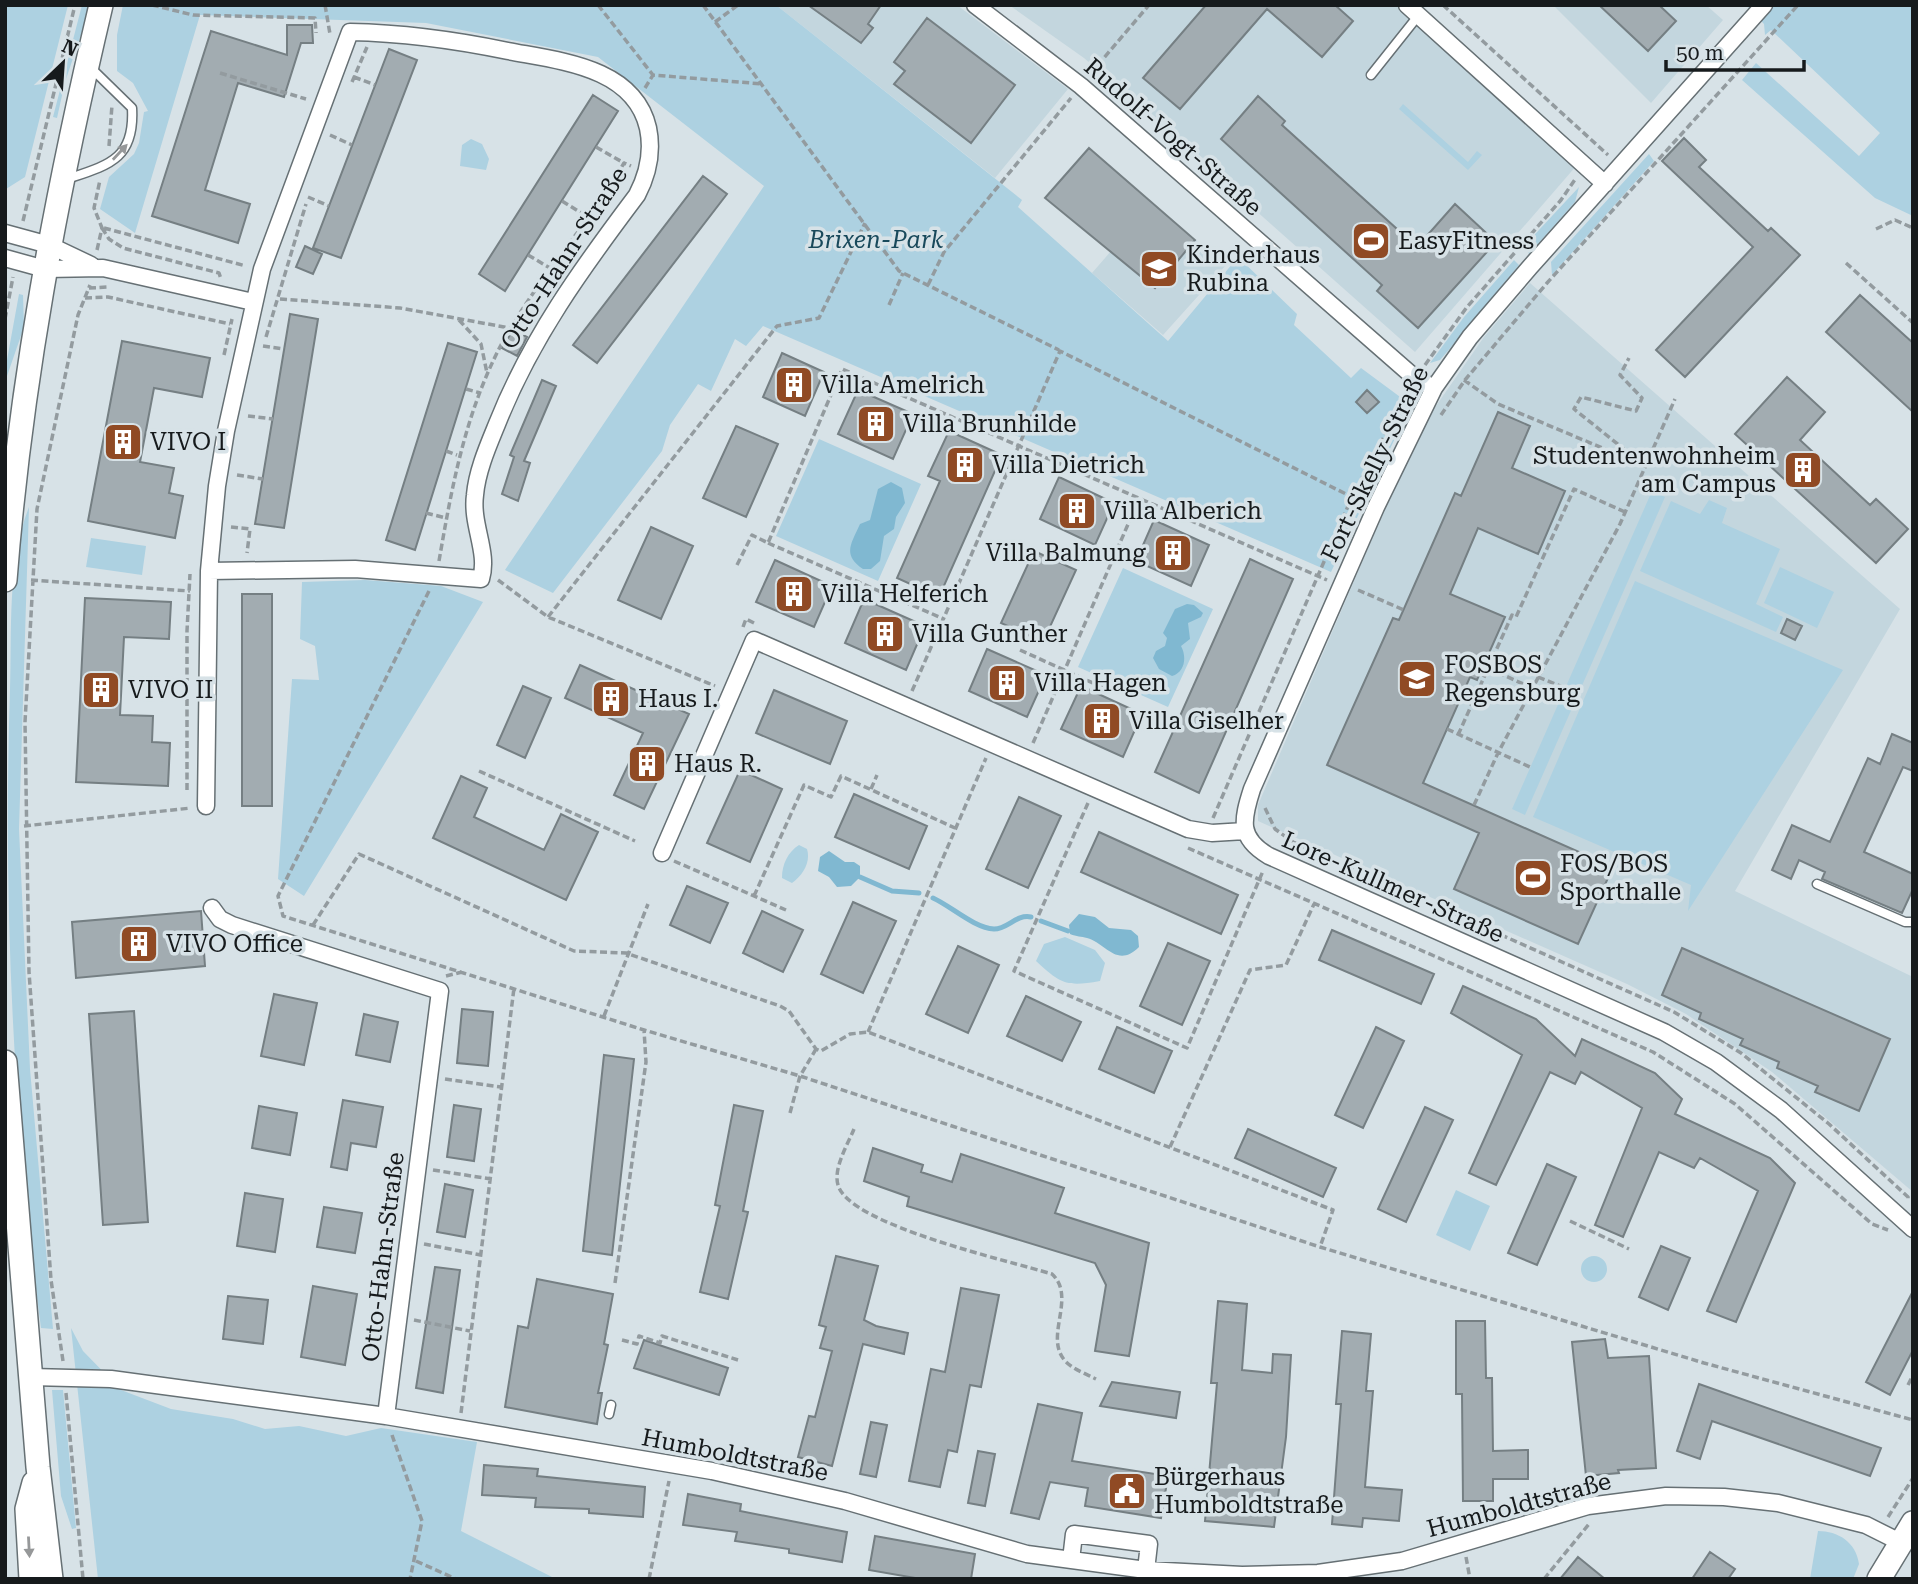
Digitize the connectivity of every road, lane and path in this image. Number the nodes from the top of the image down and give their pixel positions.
1 (75, 5) edge
2 (101, 5) edge
3 (152, 5) edge
4 (325, 5) edge
5 (598, 5) edge
6 (703, 5) edge
7 (738, 5) edge
8 (975, 5) edge
9 (1149, 5) edge
10 (1443, 5) edge
11 (1764, 5) edge
12 (1798, 5) edge
13 (1412, 10) edge
14 (715, 22) junction
15 (373, 32) junction
16 (316, 33) dead end
17 (331, 33) dead end
18 (87, 64) junction
19 (220, 73) dead end
20 (1371, 75) dead end
21 (354, 77) junction
22 (763, 84) junction
23 (375, 85) dead end
24 (1081, 86) junction
25 (349, 89) dead end
26 (306, 99) dead end
27 (335, 123) dead end
28 (100, 132) dead end
29 (110, 134) dead end
30 (330, 135) junction
31 (352, 145) dead end
32 (326, 147) dead end
33 (596, 147) dead end
34 (1609, 156) dead end
35 (624, 163) dead end
36 (60, 181) junction
37 (1605, 184) junction
38 (312, 185) dead end
39 (308, 197) junction
40 (562, 201) dead end
41 (329, 206) dead end
42 (588, 217) dead end
43 (864, 223) junction
44 (1913, 228) edge
45 (1876, 229) dead end
46 (13, 234) edge
47 (49, 245) junction
48 (528, 255) dead end
49 (10, 259) edge
50 (1846, 263) dead end
51 (94, 267) junction
52 (550, 268) dead end
53 (45, 269) junction
54 (262, 269) junction
55 (904, 273) junction
56 (286, 275) junction
57 (5, 281) edge
58 (929, 285) junction
59 (5, 286) edge
60 (11, 287) junction
61 (224, 295) junction
62 (85, 298) dead end
63 (280, 299) junction
64 (253, 302) junction
65 (889, 305) dead end
66 (78, 315) dead end
67 (5, 319) edge
68 (457, 319) junction
69 (1913, 323) edge
70 (230, 324) dead end
71 (511, 328) dead end
72 (263, 346) junction
73 (284, 349) dead end
74 (1060, 351) junction
75 (261, 357) dead end
76 (1629, 358) dead end
77 (1447, 368) junction
78 (488, 375) dead end
79 (1465, 380) junction
80 (1433, 388) junction
81 (466, 389) dead end
82 (480, 393) dead end
83 (1675, 399) dead end
84 (250, 404) dead end
85 (248, 416) junction
86 (1441, 416) dead end
87 (272, 419) dead end
88 (246, 428) dead end
89 (1019, 447) junction
90 (446, 451) dead end
91 (458, 455) dead end
92 (1628, 459) junction
93 (239, 463) dead end
94 (1645, 466) junction
95 (237, 475) junction
96 (263, 479) dead end
97 (236, 488) dead end
98 (1352, 498) dead end
99 (1139, 499) junction
100 (1625, 512) junction
101 (426, 513) dead end
102 (232, 514) dead end
103 (446, 518) dead end
104 (231, 527) junction
105 (230, 538) dead end
106 (768, 543) junction
107 (737, 565) dead end
108 (245, 569) junction
109 (209, 571) junction
110 (483, 574) junction
111 (437, 575) junction
112 (1363, 578) dead end
113 (5, 580) edge
114 (31, 580) junction
115 (1350, 587) junction
116 (208, 592) junction
117 (1404, 610) dead end
118 (548, 617) junction
119 (943, 619) junction
120 (1020, 650) dead end
121 (1488, 668) junction
122 (1065, 670) junction
123 (1538, 677) junction
124 (1532, 688) junction
125 (1565, 688) dead end
126 (912, 691) dead end
127 (731, 693) junction
128 (1115, 693) dead end
129 (1447, 729) dead end
130 (1458, 735) junction
131 (1033, 743) dead end
132 (989, 751) junction
133 (1498, 753) junction
134 (973, 754) dead end
135 (998, 765) dead end
136 (1530, 767) dead end
137 (479, 771) dead end
138 (877, 775) dead end
139 (1094, 788) junction
140 (871, 790) junction
141 (1269, 795) dead end
142 (1087, 804) junction
143 (1474, 805) dead end
144 (206, 806) joint
145 (1100, 809) dead end
146 (24, 826) junction
147 (956, 828) junction
148 (1245, 831) junction
149 (635, 841) dead end
150 (1187, 847) dead end
151 (665, 856) joint
152 (1269, 856) junction
153 (1259, 879) junction
154 (1817, 884) dead end
155 (754, 896) junction
156 (648, 904) dead end
157 (1314, 904) junction
158 (212, 908) dead end
159 (786, 910) dead end
160 (1913, 922) edge
161 (313, 925) junction
162 (626, 953) junction
163 (514, 988) junction
164 (604, 1016) junction
165 (645, 1030) junction
166 (868, 1032) junction
167 (816, 1049) junction
168 (5, 1062) edge
169 (800, 1076) junction
170 (429, 1077) junction
171 (501, 1087) junction
172 (790, 1113) dead end
173 (854, 1129) dead end
174 (1170, 1147) junction
175 (417, 1167) junction
176 (491, 1178) junction
177 (1908, 1207) dead end
178 (1570, 1221) dead end
179 (1913, 1229) edge
180 (1896, 1231) dead end
181 (408, 1241) junction
182 (1320, 1247) junction
183 (1629, 1249) dead end
184 (481, 1255) junction
185 (615, 1283) dead end
186 (399, 1317) junction
187 (470, 1331) junction
188 (622, 1340) dead end
189 (738, 1360) dead end
190 (1913, 1376) edge
191 (31, 1377) junction
192 (65, 1378) junction
193 (1096, 1379) dead end
194 (1908, 1385) dead end
195 (5, 1408) edge
196 (386, 1416) junction
197 (1913, 1420) edge
198 (460, 1428) junction
199 (5, 1449) edge
200 (672, 1465) junction
201 (38, 1467) junction
202 (1913, 1478) edge
203 (1588, 1506) junction
204 (1879, 1530) junction
205 (1906, 1532) edge
206 (1463, 1545) junction
207 (1071, 1560) junction
208 (415, 1561) junction
209 (1146, 1570) junction
210 (31, 1579) edge
211 (51, 1579) edge
212 (83, 1579) edge
213 (410, 1579) edge
214 (456, 1579) edge
215 (649, 1579) edge
216 (1470, 1579) edge
217 (1544, 1579) edge
218 (1879, 1579) edge

1 - 46 path
2 - 18 street
3 - 16 path
4 - 17 path
5 - 22 path
6 - 14 path
7 - 14 path
8 - 24 street, Rudolf-Vogt-Straße
9 - 24 path
10 - 34 path
11 - 37 street, Fort-Skelly-Straße
12 - 79 path
13 - 20 lane
13 - 37 street
14 - 22 path
15 - 21 path
15 - 54 street, Otto-Hahn-Straße
15 - 110 street, Otto-Hahn-Straße
18 - 36 street
36 -> 18 lane
19 - 26 path
21 - 23 path
21 - 25 path
22 - 43 path
24 - 58 path
24 - 80 street, Rudolf-Vogt-Straße
27 - 30 path
28 - 29 path
30 - 31 path
30 - 32 path
33 - 35 path
36 - 47 street
37 - 77 street, Fort-Skelly-Straße
38 - 39 path
39 - 41 path
39 - 56 path
40 - 42 path
43 - 55 path
43 - 118 path
44 - 45 path
46 - 47 street
47 - 51 street
47 - 53 street
48 - 52 path
49 - 53 street
49 - 60 path
50 - 69 path
51 - 53 street
51 - 61 street
53 - 113 street
54 - 56 path
54 - 61 path
54 - 64 street, Otto-Hahn-Straße
55 - 58 path
55 - 65 path
56 - 63 path
57 - 60 path
58 - 74 path
59 - 60 path
60 - 67 path
61 - 64 street
62 - 70 path
63 - 68 path
63 - 72 path
64 - 109 street, Otto-Hahn-Straße
66 - 114 path
68 - 71 path
68 - 78 path
72 - 73 path
72 - 75 path
74 - 89 path
74 - 98 path
76 - 92 path
77 - 79 path
77 - 80 street, Fort-Skelly-Straße
79 - 86 path
79 - 92 path
80 - 115 street, Fort-Skelly-Straße
81 - 82 path
83 - 94 path
84 - 85 path
85 - 87 path
85 - 88 path
89 - 99 path
89 - 106 path
89 - 119 path
90 - 91 path
92 - 94 path
93 - 95 path
94 - 100 path
95 - 96 path
95 - 97 path
99 - 115 path
99 - 122 path
100 - 121 path
100 - 123 path
101 - 103 path
102 - 104 path
104 - 105 path
104 - 108 path
106 - 107 path
106 - 119 path
108 - 109 street
108 - 111 street
109 - 116 street, Otto-Hahn-Straße
110 - 111 street
110 - 118 path
111 - 161 path
112 - 115 path
114 - 116 path
114 - 146 path
115 - 117 path
115 - 148 street, Fort-Skelly-Straße
116 - 144 street, Otto-Hahn-Straße
118 - 127 path
119 - 126 path
120 - 122 path
121 - 124 path
121 - 130 path
122 - 128 path
122 - 131 path
123 - 124 path
123 - 125 path
124 - 133 path
127 - 132 street
127 - 151 street
129 - 130 path
130 - 133 path
132 - 134 path
132 - 135 path
132 - 139 street
132 - 147 path
133 - 136 path
133 - 143 path
137 - 149 path
138 - 140 path
139 - 142 path
139 - 148 street
140 - 147 path
140 - 155 path
141 - 177 path
142 - 145 path
142 - 153 path
144 - 146 path
146 - 192 path
147 - 166 path
148 - 152 street, Lore-Kullmer-Straße
150 - 153 path
151 - 155 path
152 - 153 path
152 - 179 street, Lore-Kullmer-Straße
153 - 157 path
154 - 160 lane
155 - 159 path
156 - 162 path
157 - 174 path
157 - 180 path
158 - 170 street, Otto-Hahn-Straße
161 - 162 path
161 - 163 path
162 - 164 path
162 - 167 path
163 - 164 path
163 - 171 path
164 - 165 path
165 - 169 path
165 - 185 path
166 - 167 path
166 - 174 path
167 - 169 path
168 - 191 street
169 - 172 path
169 - 182 path
170 - 171 path
170 - 175 street, Otto-Hahn-Straße
171 - 176 path
173 - 193 path
174 - 182 path
175 - 176 path
175 - 181 street, Otto-Hahn-Straße
176 - 184 path
178 - 183 path
181 - 184 path
181 - 186 street, Otto-Hahn-Straße
182 - 197 path
184 - 187 path
186 - 187 path
186 - 196 street, Otto-Hahn-Straße
187 - 198 path
188 - 189 path
190 - 194 path
191 - 192 street
191 - 201 street
192 - 196 street
192 - 212 path
195 - 199 path
196 - 198 street, Humboldtstraße
196 - 208 path
198 - 200 street, Humboldtstraße
200 - 207 street, Humboldtstraße
200 - 215 path
201 -> 210 street
201 - 211 street
202 - 204 path
203 - 204 street, Humboldtstraße
203 - 206 street, Humboldtstraße
203 - 217 path
204 - 205 street, Humboldtstraße
205 - 218 street
206 - 209 street, Humboldtstraße
206 - 216 path
207 - 209 street, Humboldtstraße
207 - 209 street
208 - 213 path
208 - 214 path

